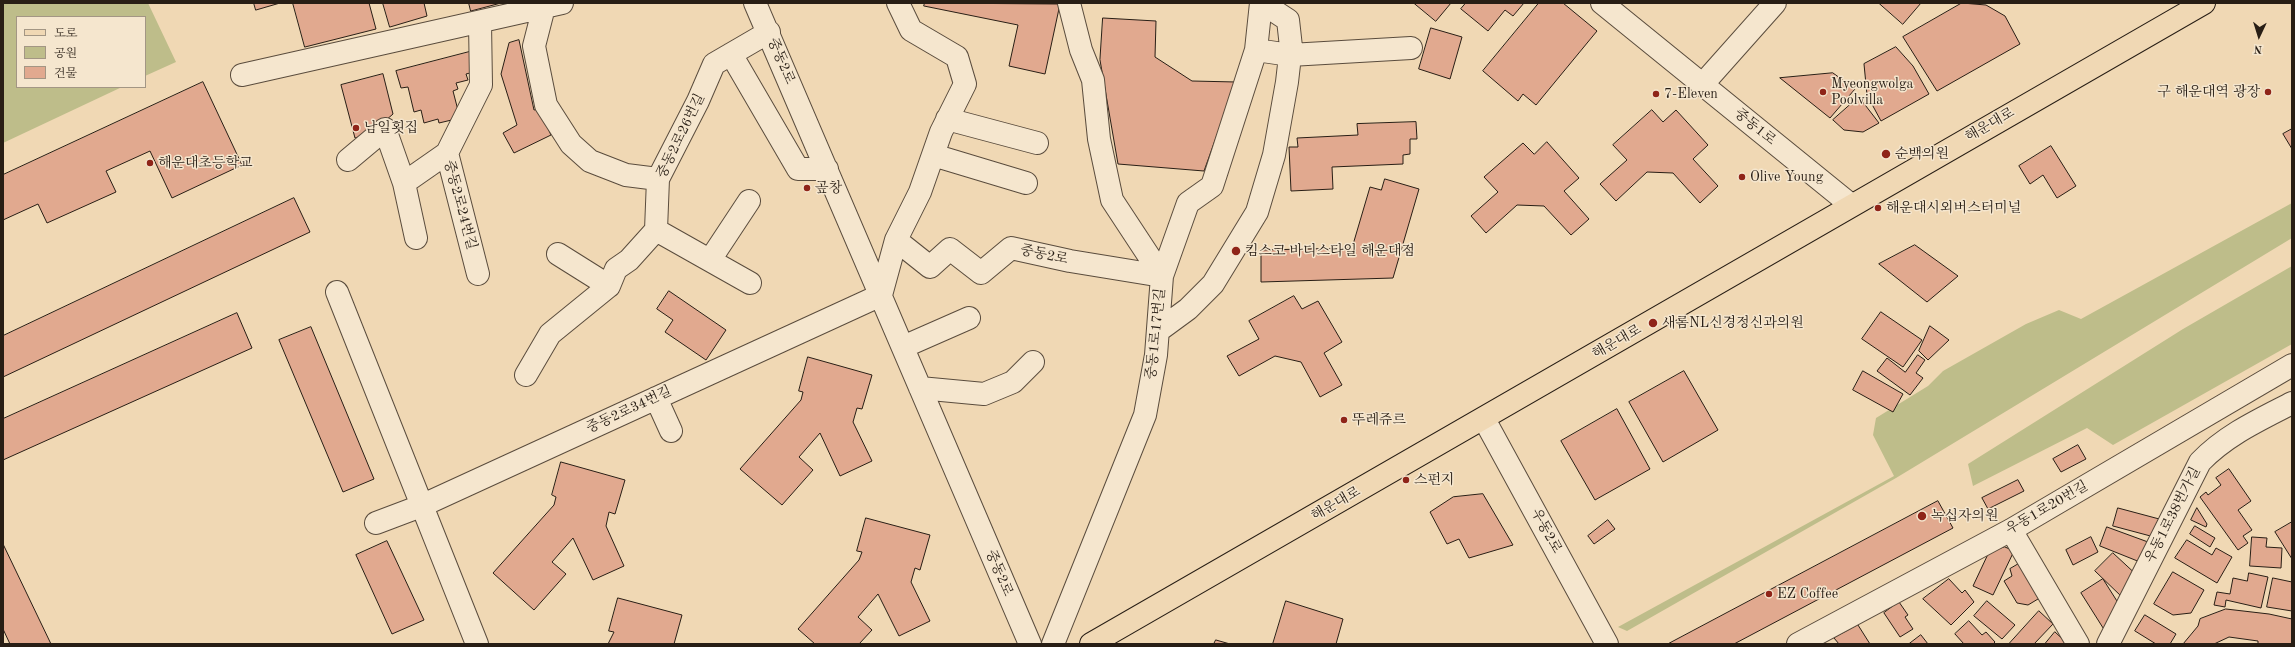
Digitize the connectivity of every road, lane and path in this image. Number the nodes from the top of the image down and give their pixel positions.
1 (755, 3) edge
2 (898, 3) edge
3 (1070, 3) edge
4 (1261, 3) edge
5 (1602, 3) edge
6 (1775, 3) edge
7 (2204, 3) edge
8 (553, 5) edge
9 (480, 23) junction
10 (769, 32) junction
11 (1411, 48) dead end
12 (1256, 50) junction
13 (731, 54) junction
14 (1290, 55) junction
15 (242, 75) dead end
16 (1702, 85) junction
17 (947, 119) junction
18 (1037, 143) dead end
19 (447, 153) junction
20 (933, 155) junction
21 (348, 160) dead end
22 (827, 169) junction
23 (658, 179) junction
24 (404, 183) junction
25 (1026, 183) dead end
26 (749, 201) dead end
27 (1851, 204) junction
28 (656, 230) junction
29 (416, 238) dead end
30 (896, 240) junction
31 (558, 254) dead end
32 (710, 260) junction
33 (478, 274) dead end
34 (1162, 276) junction
35 (750, 282) dead end
36 (609, 286) junction
37 (337, 292) dead end
38 (881, 295) junction
39 (969, 318) dead end
40 (1158, 332) junction
41 (903, 347) junction
42 (1033, 362) dead end
43 (2292, 366) edge
44 (526, 375) dead end
45 (920, 388) junction
46 (656, 398) junction
47 (2292, 403) edge
48 (1484, 419) junction
49 (671, 431) dead end
50 (421, 506) junction
51 (376, 523) dead end
52 (2011, 530) junction
53 (478, 644) edge
54 (1030, 644) edge
55 (1053, 644) edge
56 (1091, 644) edge
57 (1607, 644) edge
58 (1798, 644) edge
59 (2078, 644) edge
60 (2108, 644) edge

1 - 10 street, 중동2로
2 - 17 street
3 - 34 street, 중동1로17번길
4 - 12 street
4 - 14 street
5 - 16 street, 중동1로
6 - 16 street
7 - 27 main road, 해운대로
8 - 9 street
8 - 23 street
9 - 15 street
9 - 19 street, 중동2로24번길
10 - 13 street, 중동2로26번길
10 - 22 street, 중동2로
11 - 14 street
12 - 14 street
12 - 34 street
13 - 22 street
13 - 23 street, 중동2로26번길
14 - 40 street
16 - 27 street, 중동1로
17 - 18 street
17 - 20 street
19 - 24 street
19 - 33 street, 중동2로24번길
20 - 25 street
20 - 30 street
21 - 24 street
22 - 38 street, 중동2로
23 - 28 street, 중동2로26번길
24 - 29 street
26 - 32 street
27 - 48 main road, 해운대로
28 - 32 street
28 - 36 street
30 - 34 street, 중동2로
30 - 38 street
31 - 36 street
32 - 35 street
34 - 40 street, 중동1로17번길
36 - 44 street
37 - 50 street
38 - 41 street, 중동2로
38 - 46 street, 중동2로34번길
39 - 41 street
40 - 55 street, 중동1로17번길
41 - 45 street, 중동2로
42 - 45 street
43 - 52 street, 우동1로20번길
45 - 54 street, 중동2로
46 - 49 street
46 - 50 street, 중동2로34번길
47 - 60 street, 우동1로38번가길
48 - 56 main road, 해운대로
48 - 57 street, 우동2로
50 - 51 street, 중동2로34번길
50 - 53 street
52 - 58 street, 우동1로20번길
52 - 59 street

